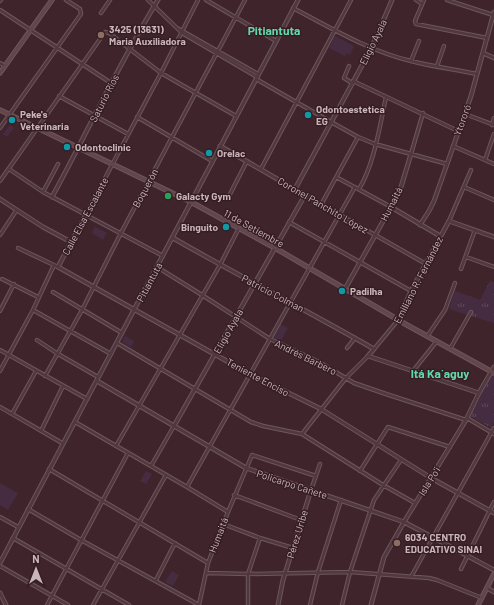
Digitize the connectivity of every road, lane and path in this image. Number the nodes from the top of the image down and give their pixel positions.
1 (52, 0) edge
2 (66, 0) edge
3 (110, 0) edge
4 (148, 0) edge
5 (158, 0) edge
6 (198, 0) edge
7 (206, 0) edge
8 (245, 0) edge
9 (298, 0) edge
10 (351, 0) edge
11 (392, 0) edge
12 (416, 0) edge
13 (424, 0) edge
14 (448, 0) edge
15 (453, 1) edge
16 (422, 4) junction
17 (155, 6) junction
18 (293, 8) junction
19 (0, 10) edge
20 (101, 13) dead end
21 (494, 14) edge
22 (236, 17) junction
23 (30, 30) junction
24 (334, 30) junction
25 (182, 32) junction
26 (488, 38) junction
27 (276, 41) junction
28 (419, 41) dead end
29 (444, 46) dead end
30 (57, 47) junction
31 (372, 47) junction
32 (130, 48) junction
33 (217, 52) junction
34 (483, 53) junction
35 (494, 58) edge
36 (411, 62) junction
37 (0, 63) edge
38 (83, 64) junction
39 (5, 66) junction
40 (349, 66) dead end
41 (437, 66) junction
42 (0, 73) edge
43 (161, 73) junction
44 (477, 74) junction
45 (257, 77) junction
46 (353, 82) junction
47 (111, 83) junction
48 (196, 93) junction
49 (59, 96) junction
50 (386, 97) junction
51 (296, 102) junction
52 (0, 110) edge
53 (422, 113) junction
54 (464, 114) junction
55 (9, 115) junction
56 (94, 116) junction
57 (236, 116) junction
58 (137, 117) junction
59 (494, 118) edge
60 (331, 122) junction
61 (493, 125) edge
62 (0, 128) edge
63 (37, 128) junction
64 (458, 131) junction
65 (128, 134) junction
66 (494, 134) edge
67 (358, 136) junction
68 (172, 137) junction
69 (375, 144) junction
70 (220, 146) junction
71 (453, 146) junction
72 (78, 148) junction
73 (411, 154) junction
74 (485, 160) junction
75 (212, 161) junction
76 (247, 161) junction
77 (58, 164) dead end
78 (112, 164) junction
79 (447, 164) junction
80 (494, 164) edge
81 (9, 169) junction
82 (261, 169) junction
83 (471, 170) dead end
84 (336, 177) junction
85 (0, 181) edge
86 (148, 182) junction
87 (355, 187) junction
88 (464, 187) junction
89 (295, 189) junction
90 (359, 189) junction
91 (43, 192) junction
92 (305, 195) junction
93 (229, 196) dead end
94 (52, 197) junction
95 (0, 199) edge
96 (494, 200) edge
97 (191, 202) junction
98 (322, 203) junction
99 (391, 207) junction
100 (16, 211) junction
101 (86, 214) junction
102 (340, 214) junction
103 (449, 221) junction
104 (289, 222) junction
105 (420, 225) junction
106 (239, 228) junction
107 (476, 230) junction
108 (121, 233) junction
109 (376, 234) junction
110 (0, 235) edge
111 (440, 236) junction
112 (494, 236) edge
113 (173, 238) junction
114 (325, 241) junction
115 (71, 242) junction
116 (18, 248) dead end
117 (275, 248) junction
118 (163, 256) junction
119 (466, 257) junction
120 (360, 261) junction
121 (426, 264) junction
122 (54, 265) junction
123 (220, 265) junction
124 (58, 267) junction
125 (494, 267) edge
126 (157, 268) junction
127 (310, 268) junction
128 (461, 269) dead end
129 (2, 279) dead end
130 (255, 283) junction
131 (455, 283) dead end
132 (14, 284) junction
133 (94, 287) junction
134 (345, 289) junction
135 (411, 290) junction
136 (53, 292) dead end
137 (202, 295) junction
138 (38, 297) junction
139 (290, 303) junction
140 (134, 309) junction
141 (33, 310) junction
142 (82, 310) junction
143 (0, 311) edge
144 (472, 312) dead end
145 (236, 317) junction
146 (399, 319) junction
147 (70, 331) junction
148 (122, 333) junction
149 (180, 334) junction
150 (428, 335) junction
151 (355, 338) junction
152 (270, 339) junction
153 (37, 340) dead end
154 (437, 341) junction
155 (117, 343) junction
156 (347, 348) dead end
157 (374, 349) junction
158 (450, 349) junction
159 (0, 350) edge
160 (58, 354) junction
161 (111, 354) junction
162 (215, 354) junction
163 (9, 355) junction
164 (368, 356) junction
165 (494, 367) edge
166 (161, 369) junction
167 (0, 371) edge
168 (36, 371) junction
169 (414, 371) junction
170 (493, 372) edge
171 (250, 374) junction
172 (46, 376) junction
173 (346, 378) junction
174 (98, 379) junction
175 (62, 386) junction
176 (195, 388) junction
177 (479, 393) junction
178 (87, 399) junction
179 (139, 406) junction
180 (0, 407) edge
181 (230, 409) junction
182 (321, 409) junction
183 (12, 415) junction
184 (467, 419) junction
185 (75, 422) junction
186 (174, 426) junction
187 (494, 428) edge
188 (40, 430) junction
189 (493, 433) edge
190 (302, 434) junction
191 (62, 443) junction
192 (376, 444) junction
193 (116, 446) junction
194 (209, 446) junction
195 (451, 447) junction
196 (128, 453) junction
197 (401, 460) junction
198 (320, 464) dead end
199 (151, 466) junction
200 (246, 468) junction
201 (49, 469) junction
202 (360, 471) junction
203 (166, 475) junction
204 (316, 476) junction
205 (430, 478) junction
206 (383, 485) junction
207 (187, 487) junction
208 (311, 490) junction
209 (458, 494) junction
210 (234, 495) junction
211 (341, 500) junction
212 (102, 501) junction
213 (494, 502) edge
214 (415, 504) junction
215 (28, 509) junction
216 (371, 510) junction
217 (490, 511) junction
218 (228, 512) junction
219 (494, 513) edge
220 (0, 517) edge
221 (301, 520) junction
222 (140, 522) junction
223 (404, 522) junction
224 (223, 524) junction
225 (18, 527) junction
226 (433, 537) junction
227 (12, 538) junction
228 (260, 538) junction
229 (81, 540) junction
230 (175, 543) junction
231 (292, 548) junction
232 (468, 556) junction
233 (118, 561) junction
234 (208, 563) junction
235 (0, 564) edge
236 (66, 569) junction
237 (461, 569) dead end
238 (494, 570) edge
239 (318, 572) junction
240 (350, 572) junction
241 (206, 573) junction
242 (285, 573) junction
243 (248, 574) junction
244 (494, 574) edge
245 (379, 575) junction
246 (411, 576) junction
247 (156, 580) junction
248 (487, 588) junction
249 (102, 590) junction
250 (494, 592) edge
251 (0, 593) edge
252 (52, 596) junction
253 (482, 598) junction
254 (6, 605) edge
255 (47, 605) edge
256 (68, 605) edge
257 (94, 605) edge
258 (129, 605) edge
259 (199, 605) edge
260 (248, 605) edge
261 (278, 605) edge
262 (310, 605) edge
263 (342, 605) edge
264 (372, 605) edge
265 (478, 605) edge

1 - 23 main road
2 - 30 street
3 - 20 street
4 - 17 street
5 - 17 street, Saturio Ríos
6 - 25 street, Calle Elsa Escalante
7 - 22 street
8 - 22 street, Boquerón
9 - 18 street, Pitiantuta
10 - 24 street
11 - 31 street, Eligio Ayala
12 - 16 street
13 - 16 street
14 - 15 street
15 - 21 street
16 - 26 street
17 - 25 street
17 - 32 street, Saturio Ríos
18 - 24 street
18 - 27 street, Pitiantuta
19 - 23 street
21 - 26 street, Ytororó
22 - 27 street
22 - 33 street, Boquerón
23 - 30 street
23 - 39 main road
24 - 31 street
24 - 51 street
25 - 33 street
25 - 43 street, Calle Elsa Escalante
26 - 34 street, Ytororó
27 - 45 street, Pitiantuta
28 - 36 street
29 - 41 street
30 - 38 street
30 - 55 street
31 - 36 street
31 - 46 street, Eligio Ayala
32 - 38 street
32 - 43 street
32 - 47 street, Saturio Ríos
33 - 45 street
33 - 48 street, Boquerón
34 - 35 street
34 - 44 street, Ytororó
36 - 41 street
37 - 39 street
38 - 47 street
38 - 49 street
39 - 42 main road
40 - 46 street
41 - 44 street
43 - 48 street
43 - 58 street, Calle Elsa Escalante
44 - 54 street, Ytororó
45 - 51 street
45 - 57 street, Pitiantuta
46 - 50 street
46 - 60 street, Eligio Ayala
47 - 56 street, Saturio Ríos
48 - 57 street
48 - 68 street, Boquerón
49 - 56 street
49 - 63 street
50 - 53 street
50 - 69 street
51 - 60 street
51 - 82 street
52 - 55 main road, 11 de Setiembre
53 - 64 street
53 - 73 street, Humaitá
54 - 61 street
54 - 64 street, Ytororó
55 - 62 street
55 - 63 main road, 11 de Setiembre
56 - 65 street
56 - 72 street, Saturio Ríos
57 - 70 street, Pitiantuta
58 - 65 street, Calle Elsa Escalante
58 - 68 street
59 - 61 street
60 - 67 street
60 - 89 street, Eligio Ayala
63 - 72 main road, 11 de Setiembre
63 - 81 street
64 - 71 street, Ytororó
65 - 78 street, Calle Elsa Escalante
66 - 74 street
67 - 69 street
67 - 84 street
68 - 75 street
68 - 86 street, Boquerón
69 - 73 street
69 - 90 street
70 - 75 street, Pitiantuta
70 - 76 street, Coronel Panchito López
71 - 74 street
71 - 79 street, Ytororó
72 - 78 main road, 11 de Setiembre
72 - 94 street, Saturio Ríos
73 - 79 street
73 - 99 street, Humaitá
74 - 80 street
75 - 97 street, Pitiantuta
76 - 82 street, Coronel Panchito López
76 - 93 street
77 - 91 street
78 - 86 main road, 11 de Setiembre
78 - 101 street, Calle Elsa Escalante
79 - 105 street, Ytororó
81 - 85 street
81 - 91 street
82 - 89 street, Coronel Panchito López
83 - 88 street, Emiliano R. Fernández
84 - 87 street
84 - 98 street
86 - 97 main road, 11 de Setiembre
86 - 108 street, Boquerón
87 - 90 street
87 - 102 street
88 - 96 street
88 - 103 street, Emiliano R. Fernández
89 - 92 street, Coronel Panchito López
90 - 99 street
91 - 94 street
92 - 98 street, Coronel Panchito López
92 - 104 street, Eligio Ayala
94 - 101 street
95 - 100 street
97 - 106 main road, 11 de Setiembre
97 - 113 street, Pitiantuta
98 - 102 street, Coronel Panchito López
99 - 105 street
99 - 109 street, Humaitá
100 - 110 street
100 - 115 street
101 - 108 street
101 - 115 street, Calle Elsa Escalante
102 - 109 street, Coronel Panchito López
102 - 114 street
103 - 107 street
103 - 111 street, Emiliano R. Fernández
104 - 114 street
104 - 117 street, Eligio Ayala
105 - 111 street
106 - 117 main road, 11 de Setiembre
106 - 123 street
107 - 112 street
107 - 119 street
108 - 118 street
108 - 133 street, Boquerón
109 - 120 street, Humaitá
109 - 121 street, Coronel Panchito López
111 - 121 street, Emiliano R. Fernández
113 - 118 street, Pitiantuta
113 - 123 street, Patricio Colman
114 - 120 street
114 - 127 street
115 - 124 street, Calle Elsa Escalante
116 - 122 street, Teniente Enciso
117 - 127 main road, 11 de Setiembre
117 - 130 street, Eligio Ayala
118 - 126 street, Pitiantuta
119 - 125 street
119 - 128 street
120 - 134 street, Humaitá
120 - 135 street
121 - 135 street, Emiliano R. Fernández
122 - 124 street, Teniente Enciso
122 - 138 street
123 - 130 street, Patricio Colman
123 - 137 street
124 - 133 street, Teniente Enciso
126 - 137 street, Andrés Barbero
126 - 140 street, Pitiantuta
127 - 134 main road, 11 de Setiembre
127 - 139 street
129 - 132 street
130 - 139 street, Patricio Colman
130 - 145 street, Eligio Ayala
131 - 150 street
132 - 138 street
132 - 143 street
133 - 140 street, Teniente Enciso
133 - 142 street, Boquerón
134 - 146 main road, 11 de Setiembre
135 - 146 street, Emiliano R. Fernández
136 - 142 street
137 - 145 street, Andrés Barbero
137 - 149 street
138 - 141 street
139 - 151 street, Patricio Colman
139 - 152 street
140 - 148 street, Pitiantuta
140 - 149 street, Teniente Enciso
141 - 147 street
141 - 163 street
142 - 147 street, Boquerón
142 - 148 street
144 - 158 street
145 - 152 street, Andrés Barbero
145 - 162 street, Eligio Ayala
146 - 150 main road, 11 de Setiembre
146 - 157 street, Emiliano R. Fernández
147 - 160 street, Boquerón
147 - 161 street
148 - 155 street, Pitiantuta
149 - 162 street, Teniente Enciso
149 - 166 street
150 - 154 main road, 11 de Setiembre
151 - 156 street
151 - 157 street, Patricio Colman
152 - 171 street
152 - 173 street, Andrés Barbero
153 - 160 street, Policarpo Cañete
154 - 158 main road, 11 de Setiembre
154 - 169 street
155 - 161 street, Pitiantuta
155 - 166 street
157 - 164 street, Emiliano R. Fernández
158 - 170 main road, 11 de Setiembre
159 - 163 street
160 - 172 street, Boquerón
160 - 174 street, Policarpo Cañete
161 - 174 street, Pitiantuta
162 - 171 street, Teniente Enciso
162 - 176 street, Eligio Ayala
163 - 167 street
163 - 168 street
164 - 169 street
164 - 173 street, Emiliano R. Fernández
165 - 170 street, Isla Po'i
166 - 176 street
166 - 179 street
168 - 172 street
168 - 183 street
169 - 177 street
170 - 177 street, Isla Po'i
171 - 181 street
171 - 182 street, Teniente Enciso
172 - 175 street
173 - 182 street, Emiliano R. Fernández
173 - 184 street, Andrés Barbero
174 - 178 street, Pitiantuta
174 - 179 street, Policarpo Cañete
175 - 178 street
175 - 188 street
176 - 181 street
176 - 186 street, Eligio Ayala
177 - 184 street, Isla Po'i
178 - 185 street, Pitiantuta
179 - 186 street, Policarpo Cañete
179 - 193 street
180 - 183 street
181 - 190 street
181 - 194 street
182 - 190 street, Emiliano R. Fernández
182 - 192 street, Teniente Enciso
183 - 188 street
184 - 189 street, Andrés Barbero
184 - 195 street, Isla Po'i
185 - 191 street, Pitiantuta
185 - 193 street
186 - 194 street, Policarpo Cañete
186 - 199 street, Eligio Ayala
187 - 189 street
188 - 191 street
189 - 209 street
190 - 202 street
191 - 201 street, Pitiantuta
192 - 195 street
192 - 197 street, Teniente Enciso
192 - 202 street
193 - 196 street
194 - 200 street, Policarpo Cañete
194 - 207 street
195 - 205 street, Isla Po'i
196 - 199 street
196 - 212 street
197 - 205 street, Teniente Enciso
197 - 206 street
198 - 204 street, Pérez Uribe
199 - 203 street
200 - 204 street, Humaitá
200 - 208 street, Policarpo Cañete
200 - 210 street, Humaitá
201 - 212 street
201 - 215 street, Pitiantuta
202 - 206 street
203 - 207 street
203 - 222 street
204 - 208 street, Pérez Uribe
205 - 209 street, Teniente Enciso
205 - 214 street, Isla Po'i
206 - 214 street
206 - 216 street
207 - 218 street
208 - 211 street, Policarpo Cañete
208 - 221 street, Pérez Uribe
209 - 217 street, Teniente Enciso
209 - 226 street
210 - 218 street, Humaitá
210 - 221 street
211 - 216 street, Policarpo Cañete
211 - 239 street
212 - 222 street
212 - 229 street
213 - 217 street
214 - 223 street, Isla Po'i
215 - 225 street, Pitiantuta
215 - 229 street
216 - 223 street, Policarpo Cañete
216 - 240 street
217 - 219 street, Teniente Enciso
217 - 232 street
218 - 224 street, Humaitá
220 - 225 street
221 - 231 street, Pérez Uribe
222 - 230 street
222 - 233 street
223 - 226 street, Policarpo Cañete
223 - 245 street, Isla Po'i
224 - 228 street
224 - 234 street, Humaitá
225 - 227 street, Pitiantuta
226 - 232 street, Policarpo Cañete
226 - 246 street
227 - 235 street, Pitiantuta
227 - 236 street
228 - 231 street
228 - 243 street
229 - 233 street
229 - 236 street
230 - 234 street
230 - 247 street
231 - 242 street, Pérez Uribe
232 - 237 street
232 - 238 street, Policarpo Cañete
233 - 247 street
233 - 249 street
234 - 241 street, Humaitá
235 - 252 street
236 - 249 street
236 - 252 street
239 - 240 street
239 - 242 street
239 - 262 street
240 - 245 street
240 - 263 street
241 - 243 street
241 - 259 street, Humaitá
242 - 243 street
242 - 261 street, Pérez Uribe
243 - 260 street
244 - 248 main road
245 - 246 street
245 - 264 street, Isla Po'i
246 - 253 street
247 - 259 street
248 - 250 street
248 - 253 main road
249 - 257 street
249 - 258 street
251 - 254 street
252 - 255 street
252 - 256 street
253 - 265 main road

